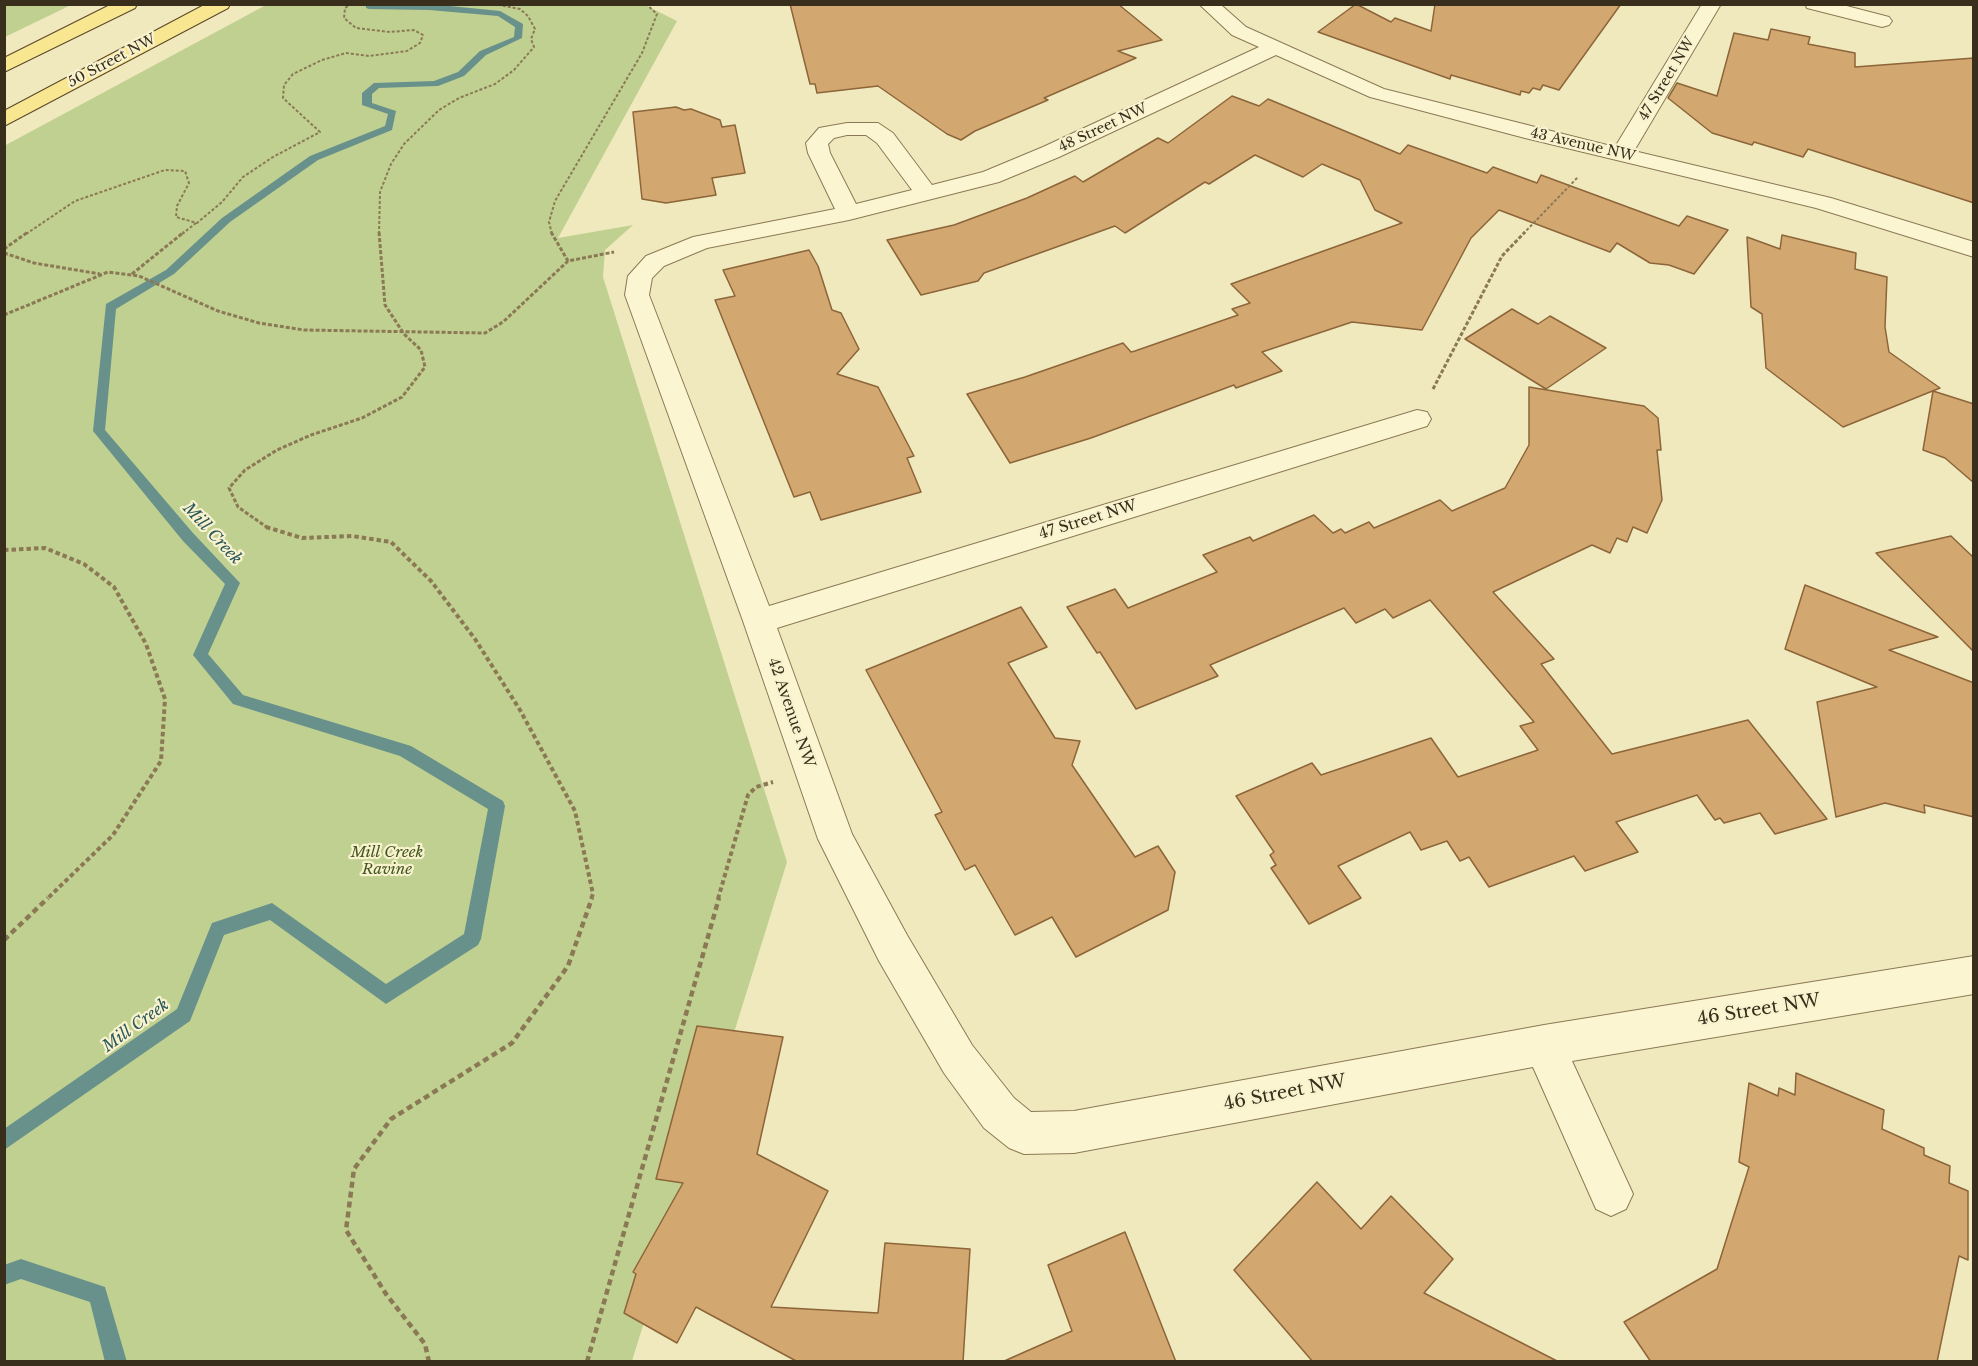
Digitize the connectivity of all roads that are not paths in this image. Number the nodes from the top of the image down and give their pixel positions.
1 (128, 4) edge
2 (221, 4) edge
3 (1208, 4) edge
4 (1712, 4) edge
5 (1814, 4) edge
6 (1882, 21) dead end
7 (1274, 48) junction
8 (4, 66) edge
9 (4, 120) edge
10 (1622, 154) junction
11 (927, 194) junction
12 (849, 213) junction
13 (1974, 250) edge
14 (664, 256) joint
15 (1417, 418) road end
16 (759, 621) junction
17 (1974, 975) edge
18 (1544, 1045) junction
19 (1024, 1133) joint
20 (1611, 1194) dead end

1 - 8 main road
2 - 9 main road, 50 Street NW
3 - 7 street, 43 Avenue NW
4 - 10 street, 47 Street NW
5 - 6 street
7 - 10 street, 43 Avenue NW
7 - 11 street, 48 Street NW
10 - 13 street, 43 Avenue NW
11 - 12 street, 48 Street NW
11 - 12 street
12 - 14 street, 48 Street NW
14 - 16 street, 42 Avenue NW
15 - 16 street, 47 Street NW
16 - 19 street, 42 Avenue NW
17 - 18 street, 46 Street NW
18 - 19 street, 46 Street NW
18 - 20 street

